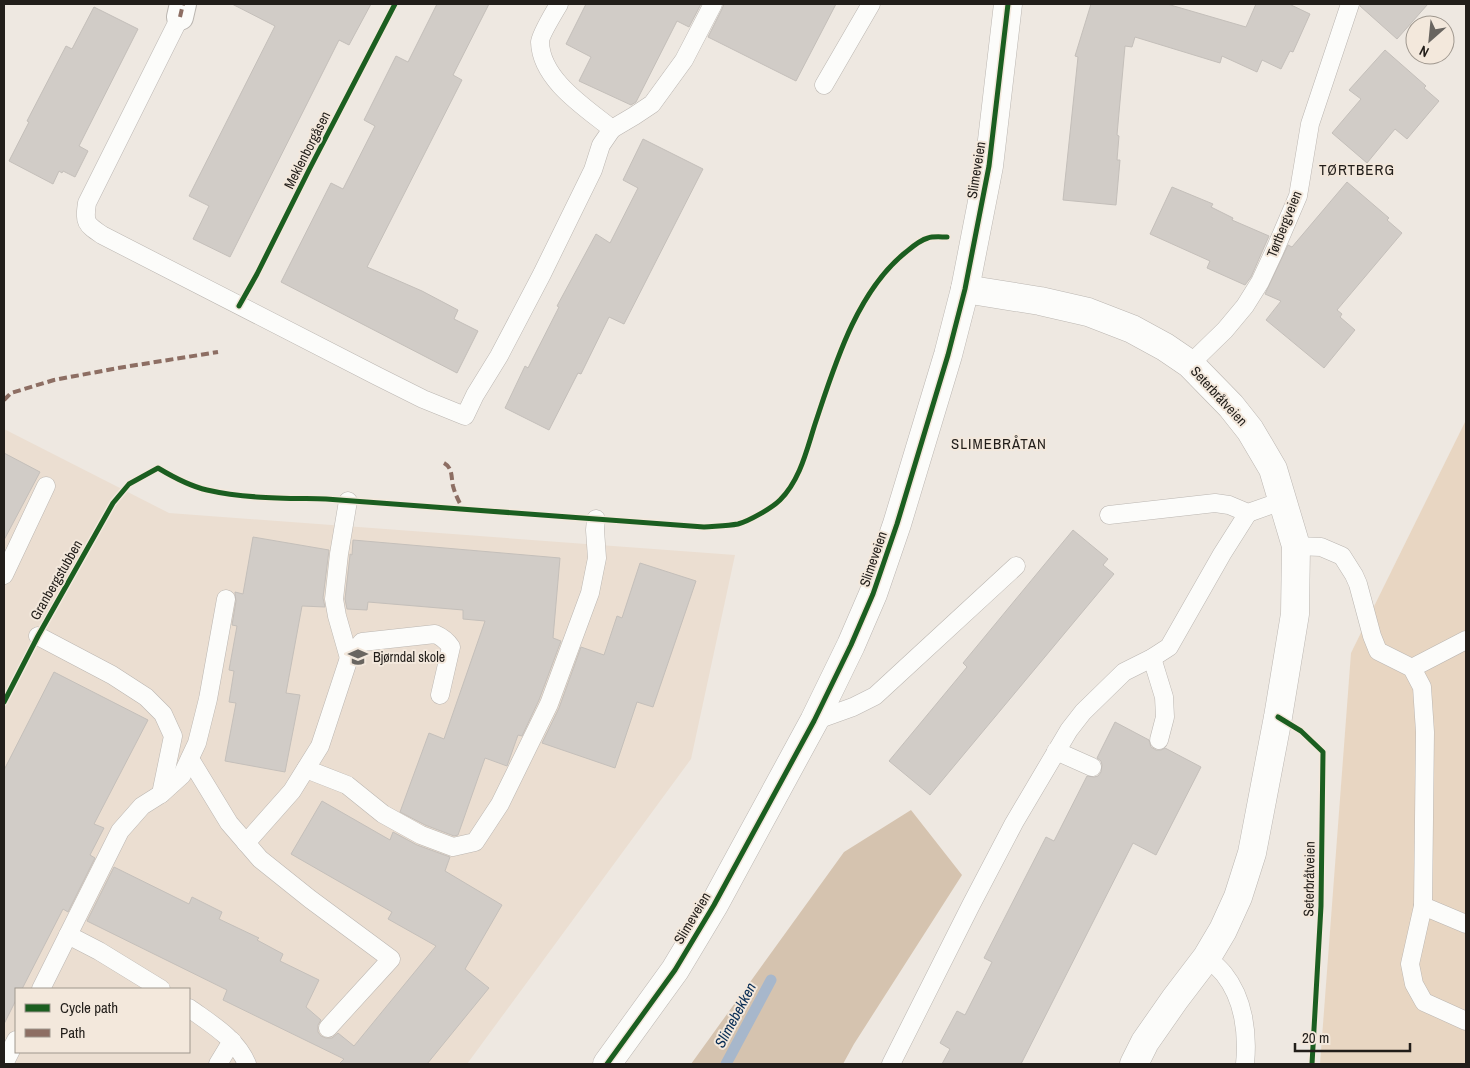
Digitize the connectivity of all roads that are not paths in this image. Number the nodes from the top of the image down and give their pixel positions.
1 (558, 4) edge
2 (713, 4) edge
3 (871, 4) edge
4 (1008, 4) edge
5 (1350, 4) edge
6 (181, 10) edge
7 (824, 85) dead end
8 (612, 129) junction
9 (965, 288) junction
10 (1190, 364) junction
11 (46, 486) dead end
12 (348, 501) dead end
13 (1282, 501) junction
14 (1248, 513) junction
15 (1109, 515) dead end
16 (596, 519) dead end
17 (1296, 546) junction
18 (1016, 566) dead end
19 (4, 575) edge
20 (226, 599) dead end
21 (38, 636) dead end
22 (1466, 640) edge
23 (349, 658) junction
24 (1152, 658) junction
25 (1412, 668) junction
26 (440, 695) dead end
27 (814, 721) junction
28 (1159, 740) dead end
29 (1056, 751) junction
30 (190, 759) junction
31 (1092, 767) dead end
32 (306, 769) junction
33 (161, 794) junction
34 (246, 843) junction
35 (1423, 906) junction
36 (1466, 924) edge
37 (68, 935) junction
38 (1207, 957) junction
39 (42, 988) edge
40 (159, 988) edge
41 (190, 1009) edge
42 (1466, 1021) edge
43 (328, 1028) dead end
44 (232, 1041) junction
45 (15, 1042) edge
46 (4, 1064) edge
47 (218, 1064) edge
48 (247, 1064) edge
49 (607, 1064) edge
50 (891, 1064) edge
51 (1134, 1064) edge
52 (1245, 1064) edge

1 - 8 lane
2 - 8 lane
3 - 7 lane
4 - 9 street, Slimeveien
5 - 10 lane, Tørtbergveien
6 - 8 lane
9 - 10 street, Seterbråtveien
9 - 27 street, Slimeveien
10 - 13 street, Seterbråtveien
11 - 19 lane
12 - 23 lane
13 - 14 lane
13 - 17 street, Seterbråtveien
14 - 15 lane
14 - 24 lane
16 - 32 lane
17 - 25 lane
17 - 38 street, Seterbråtveien
18 - 27 lane
20 - 30 lane
21 - 33 lane
22 - 25 lane
23 - 26 lane
23 - 32 lane
24 - 28 lane
24 - 29 lane
25 - 35 lane
27 - 49 street, Slimeveien
29 - 31 lane
29 - 50 lane
30 - 33 lane
30 - 34 lane
32 - 34 lane
33 - 37 lane
34 - 43 lane
35 - 36 lane
35 - 42 lane
37 - 39 lane
37 - 40 lane
38 - 51 street, Seterbråtveien
38 - 52 lane
41 - 44 lane
44 - 47 lane
44 - 48 lane
45 - 46 lane

